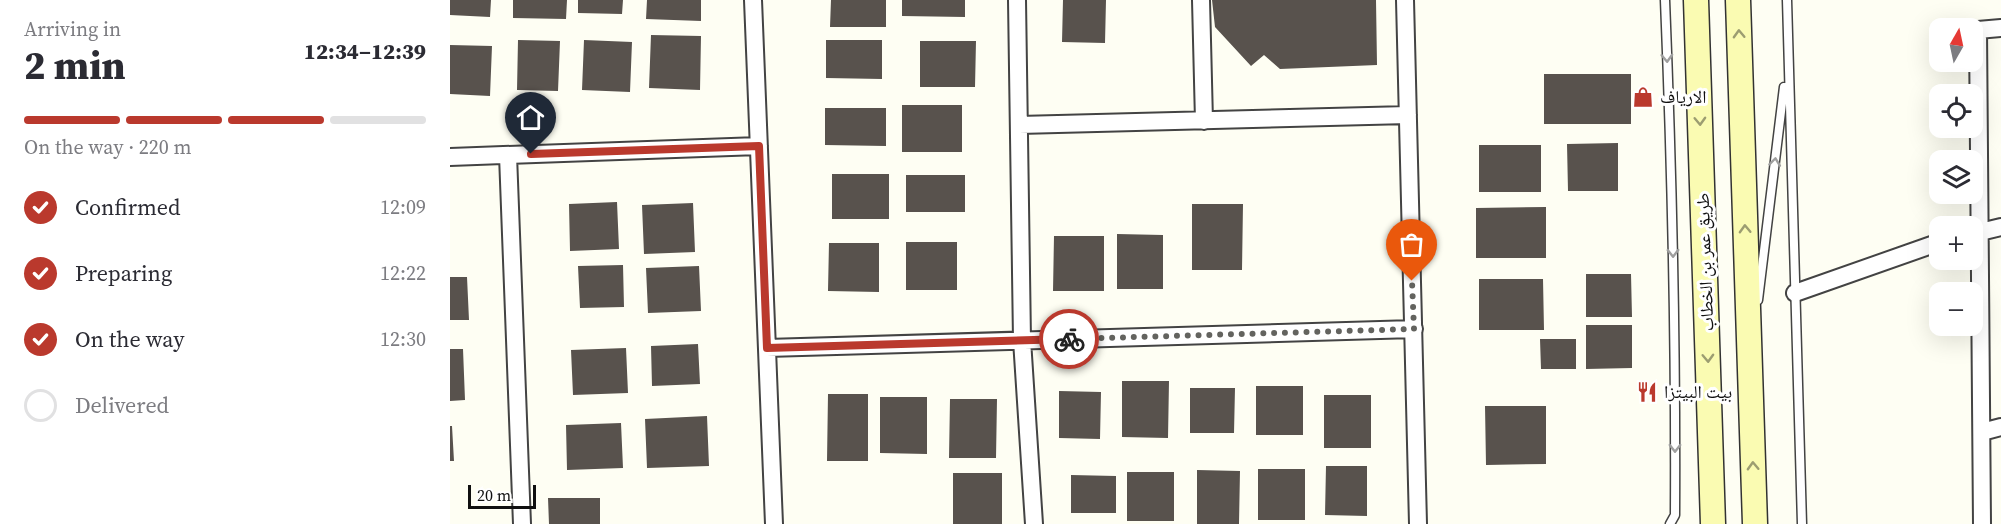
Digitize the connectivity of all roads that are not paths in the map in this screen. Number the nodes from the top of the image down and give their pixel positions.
1 (753, 0) edge
2 (1017, 0) edge
3 (1201, 0) edge
4 (1405, 0) edge
5 (1665, 0) edge
6 (1696, 0) edge
7 (1738, 0) edge
8 (1787, 0) edge
9 (2001, 28) edge
10 (1788, 59) junction
11 (1408, 116) junction
12 (1203, 121) junction
13 (1019, 125) junction
14 (759, 146) junction
15 (508, 155) junction
16 (450, 157) edge
17 (1976, 216) edge
18 (2001, 227) edge
19 (1983, 231) edge
20 (1929, 246) edge
21 (1977, 270) edge
22 (1795, 293) junction
23 (1414, 329) junction
24 (1022, 340) junction
25 (767, 348) junction
26 (1750, 366) junction
27 (2001, 427) edge
28 (1982, 432) junction
29 (522, 524) edge
30 (774, 524) edge
31 (1034, 524) edge
32 (1418, 524) edge
33 (1671, 524) edge
34 (1713, 524) edge
35 (1755, 524) edge
36 (1802, 524) edge
37 (1982, 524) edge

1 - 14 street
2 - 13 street
3 - 12 street
4 - 11 street
5 -> 33 lane
6 -> 34 main road, طريق عمر بن الخطاب
26 -> 7 main road
8 - 10 lane
9 - 17 street
10 - 22 lane
26 -> 10 lane
11 - 12 street
11 - 23 street
12 - 13 street
13 - 24 street
14 - 15 street
14 - 25 street
15 - 16 street
15 - 29 street
18 - 19 street
20 - 22 street
21 - 28 street
22 - 36 lane
23 - 24 street
23 - 32 street
24 - 25 street
24 - 31 street
25 - 30 street
35 -> 26 main road
27 - 28 street
28 - 37 street

